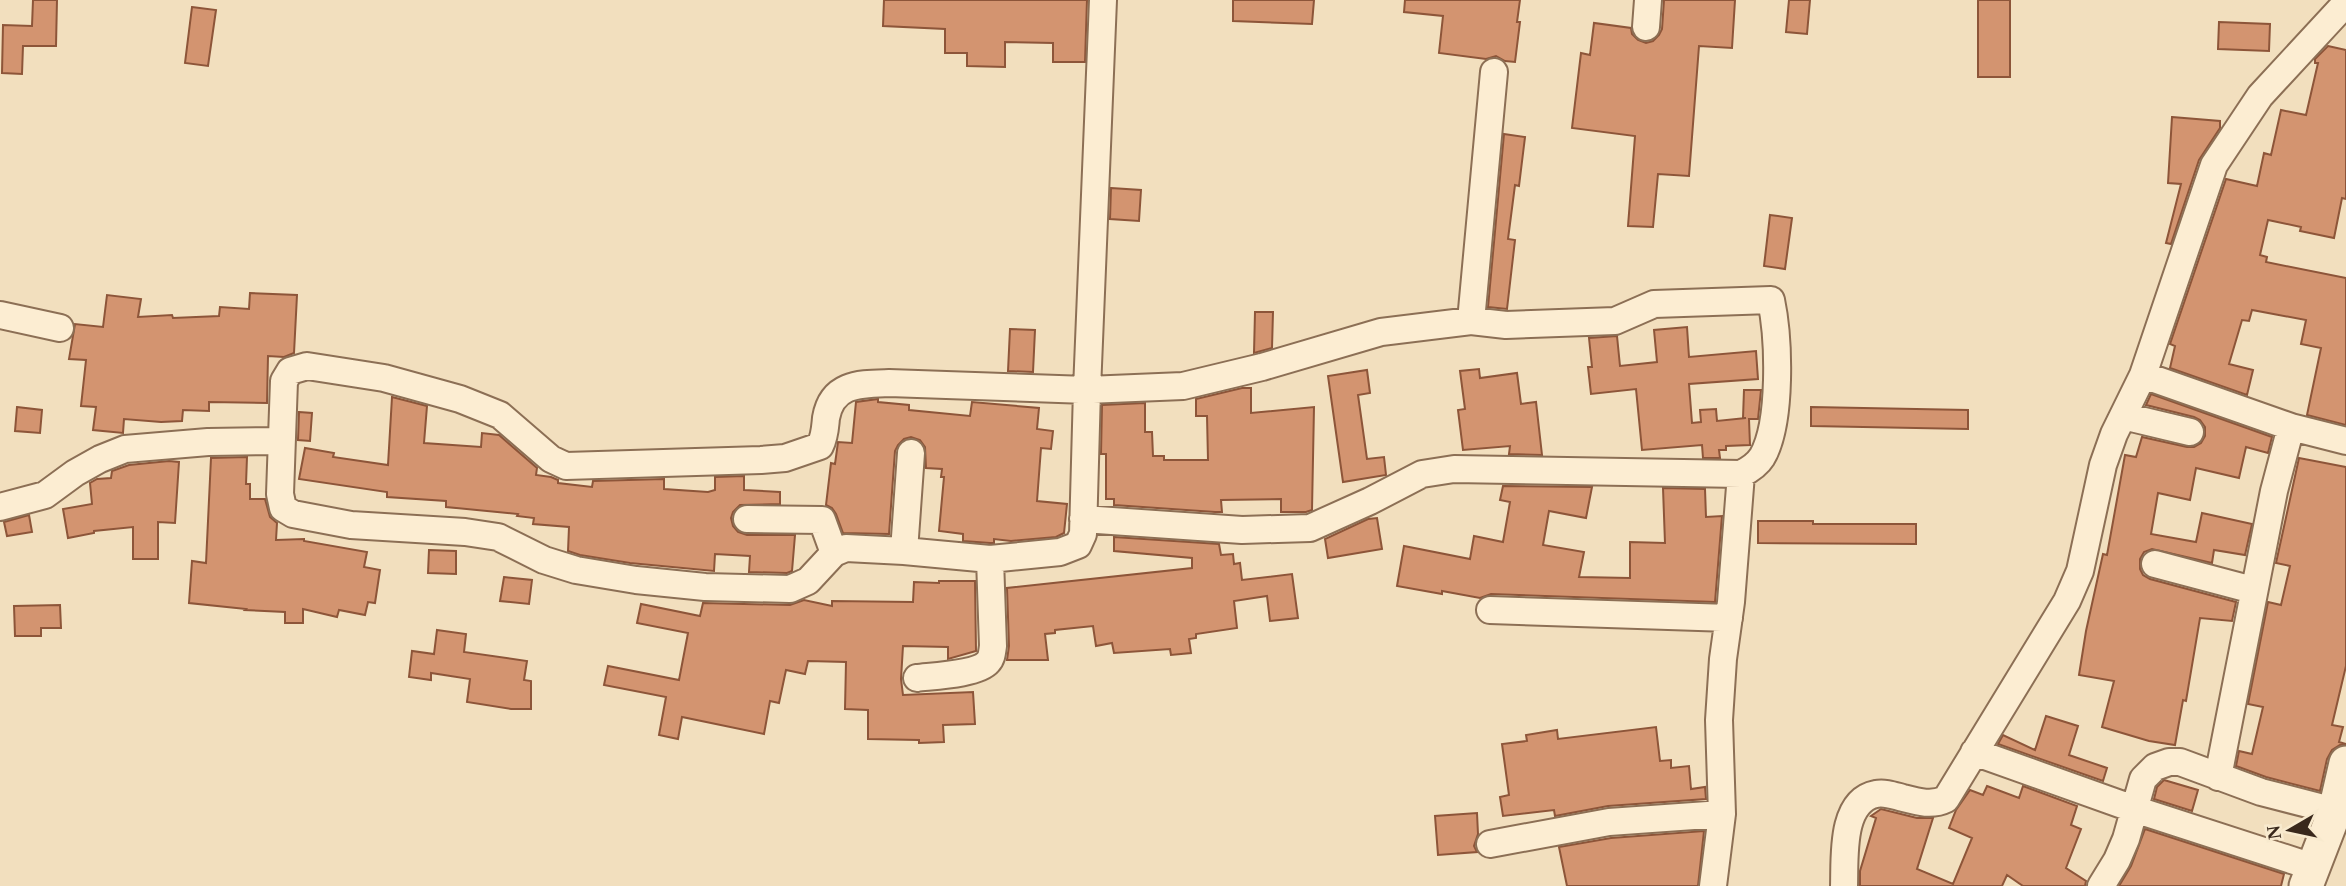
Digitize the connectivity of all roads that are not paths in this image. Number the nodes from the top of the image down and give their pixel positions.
1 (1103, 0) edge
2 (1648, 0) edge
3 (2346, 3) edge
4 (1646, 27) dead end
5 (1494, 72) dead end
6 (0, 315) edge
7 (1471, 321) junction
8 (60, 328) dead end
9 (2143, 375) junction
10 (1087, 390) junction
11 (2123, 416) junction
12 (2291, 427) junction
13 (2190, 432) dead end
14 (281, 441) junction
15 (2346, 441) edge
16 (911, 453) dead end
17 (1741, 474) junction
18 (0, 507) edge
19 (747, 519) dead end
20 (1083, 519) junction
21 (904, 551) junction
22 (834, 553) junction
23 (990, 559) junction
24 (2155, 564) dead end
25 (2253, 590) junction
26 (1490, 610) dead end
27 (1729, 618) junction
28 (917, 678) dead end
29 (1974, 752) junction
30 (2346, 763) edge
31 (2218, 777) junction
32 (2134, 809) junction
33 (2334, 811) junction
34 (1722, 814) junction
35 (1490, 844) dead end
36 (2309, 877) edge
37 (1713, 886) edge
38 (1844, 886) edge
39 (2101, 886) edge

1 - 10 street
2 - 4 street
3 - 9 street
5 - 7 street
6 - 8 street
7 - 10 street
7 - 17 street
9 - 11 street
9 - 12 street
10 - 14 street
10 - 20 street
11 - 13 street
11 - 29 street
12 - 15 street
12 - 25 street
14 - 18 street
14 - 22 street
16 - 21 street
17 - 20 street
17 - 27 street
19 - 22 street
20 - 23 street
21 - 22 street
21 - 23 street
23 - 28 street
24 - 25 street
25 - 31 street
26 - 27 street
27 - 34 street
29 - 32 street
29 - 38 street
30 - 33 street
31 - 32 street
31 - 33 street
32 - 36 street
32 - 39 street
33 - 36 street
34 - 35 street
34 - 37 street

